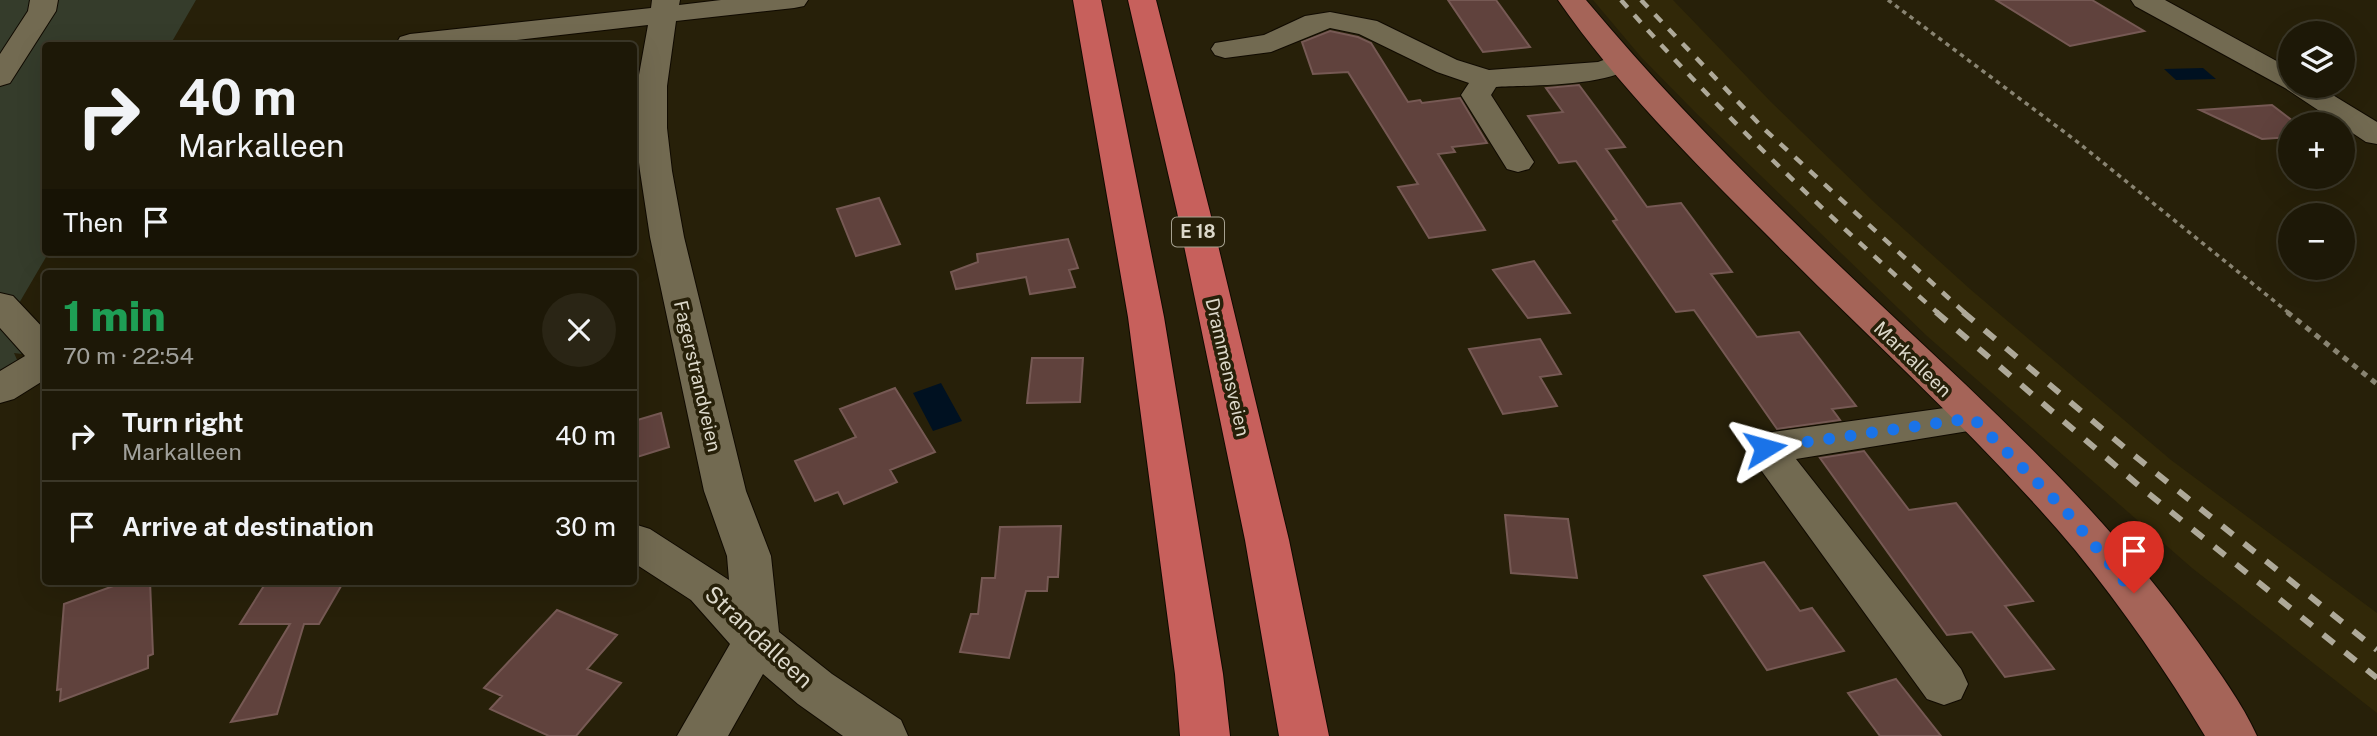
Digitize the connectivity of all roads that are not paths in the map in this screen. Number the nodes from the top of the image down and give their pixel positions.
1 (44, 0) edge
2 (794, 0) edge
3 (1087, 0) edge
4 (1142, 0) edge
5 (1572, 0) edge
6 (2145, 0) edge
7 (665, 8) edge
8 (417, 42) edge
9 (1225, 49) dead end
10 (1620, 63) junction
11 (2278, 74) edge
12 (0, 77) edge
13 (1487, 79) junction
14 (2317, 98) edge
15 (2377, 135) edge
16 (1518, 162) dead end
17 (0, 305) edge
18 (42, 351) edge
19 (42, 363) edge
20 (0, 389) edge
21 (1973, 418) junction
22 (637, 543) edge
23 (757, 641) junction
24 (1944, 684) dead end
25 (702, 736) edge
26 (883, 736) edge
27 (1205, 736) edge
28 (1304, 736) edge
29 (2232, 736) edge

1 - 12 street
2 - 7 street
3 - 27 highway
4 - 28 highway, Drammensveien / E 18
5 - 10 main road, Markalleen
6 - 11 street
7 - 8 street
7 - 23 street, Fagerstrandveien
9 - 13 street
10 - 13 street
10 - 21 main road, Markalleen
13 - 16 street
14 - 15 street
17 - 18 street
19 - 20 street
21 - 24 street
21 - 29 main road, Markalleen
22 - 23 street, Strandalleen
23 - 25 street
23 - 26 street, Strandalleen

